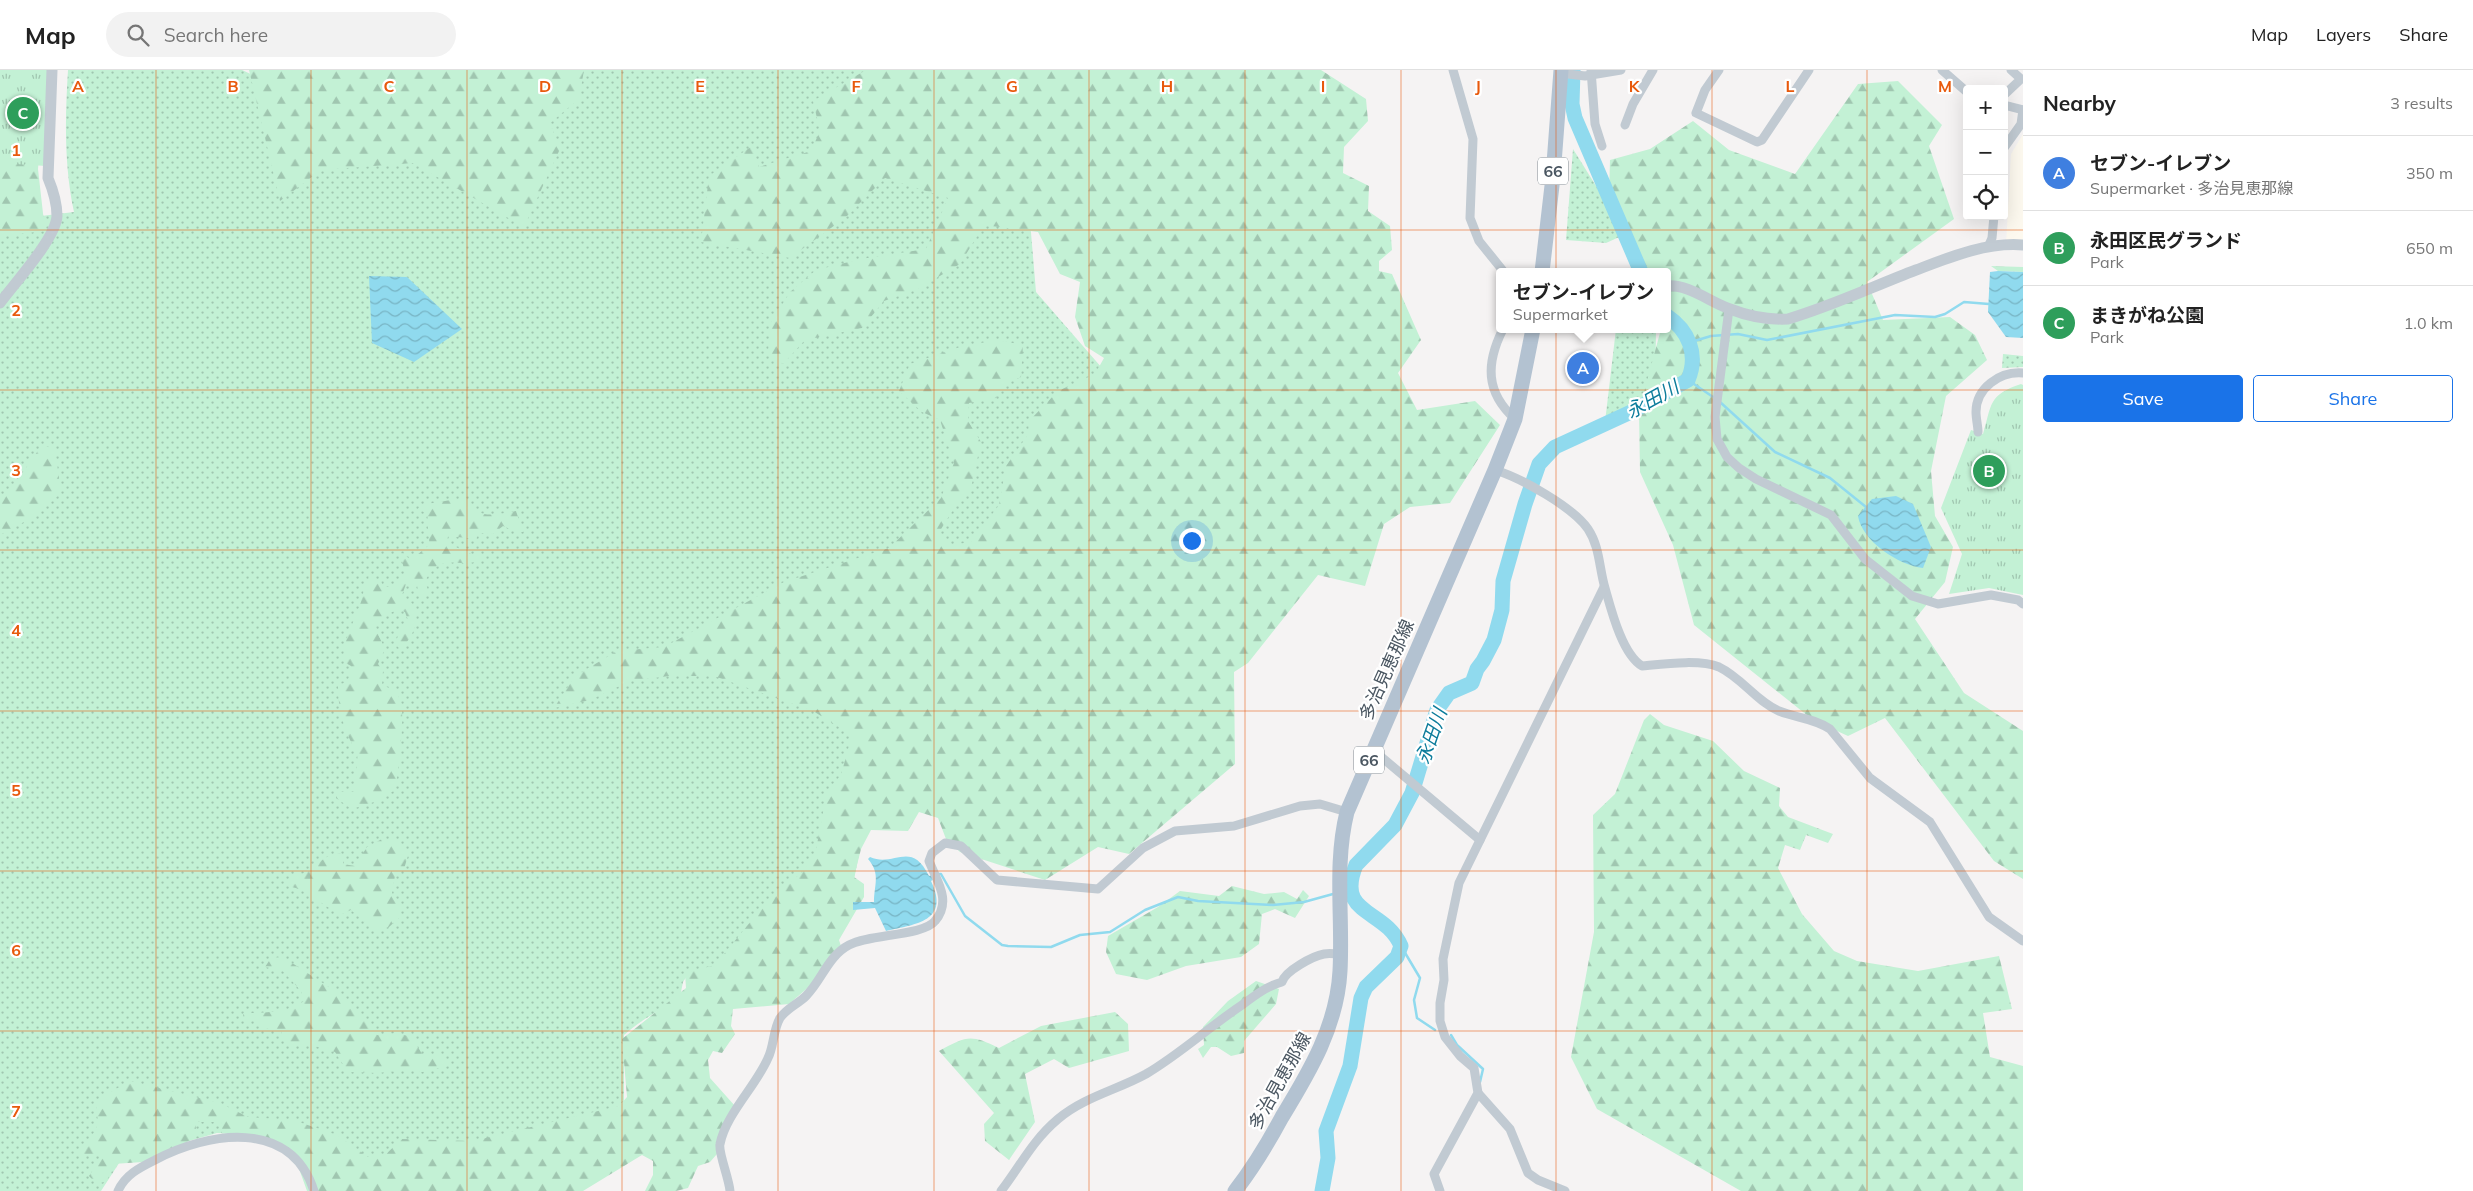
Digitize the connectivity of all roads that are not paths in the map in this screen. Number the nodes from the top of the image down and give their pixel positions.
1 (52, 70) edge
2 (58, 70) edge
3 (1452, 70) edge
4 (1621, 70) edge
5 (1653, 70) edge
6 (1719, 70) edge
7 (1808, 70) edge
8 (1942, 70) edge
9 (2011, 70) edge
10 (1562, 72) edge
11 (1589, 74) edge
12 (1963, 88) edge
13 (2008, 91) edge
14 (2008, 106) edge
15 (1624, 125) dead end
16 (2008, 142) edge
17 (1602, 146) dead end
18 (52, 189) junction
19 (1994, 220) edge
20 (2023, 245) edge
21 (1988, 247) junction
22 (1501, 268) edge
23 (1542, 268) edge
24 (1671, 286) edge
25 (0, 303) edge
26 (1729, 309) junction
27 (1501, 333) edge
28 (1532, 333) edge
29 (2023, 373) edge
30 (1515, 419) junction
31 (1978, 432) dead end
32 (1495, 470) junction
33 (1604, 587) junction
34 (2023, 604) edge
35 (1372, 750) junction
36 (1347, 812) junction
37 (1480, 840) junction
38 (2023, 941) edge
39 (1340, 954) junction
40 (1478, 1093) junction
41 (118, 1191) edge
42 (314, 1191) edge
43 (730, 1191) edge
44 (1002, 1191) edge
45 (1235, 1191) edge
46 (1440, 1191) edge
47 (1565, 1191) edge

1 - 18 street
2 - 18 street
3 - 22 street
4 - 11 street
5 - 15 street
6 - 7 street
8 - 12 street
9 - 13 street
10 - 11 street
10 - 23 main road, 66
11 - 17 street
14 - 16 street
18 - 25 street
19 - 21 street
20 - 21 street
21 - 26 street
24 - 26 street
26 - 34 street
27 - 30 street
28 - 30 main road, 多治見恵那線 / 66
29 - 31 street
30 - 32 main road, 多治見恵那線 / 66
32 - 33 street
32 - 35 main road, 多治見恵那線 / 66
33 - 37 street
33 - 38 street
35 - 36 main road, 多治見恵那線 / 66
35 - 37 street
36 - 39 main road, 多治見恵那線 / 66
36 - 43 street
37 - 40 street
39 - 44 street
39 - 45 main road, 多治見恵那線 / 66
40 - 46 street
40 - 47 street
41 - 42 street

